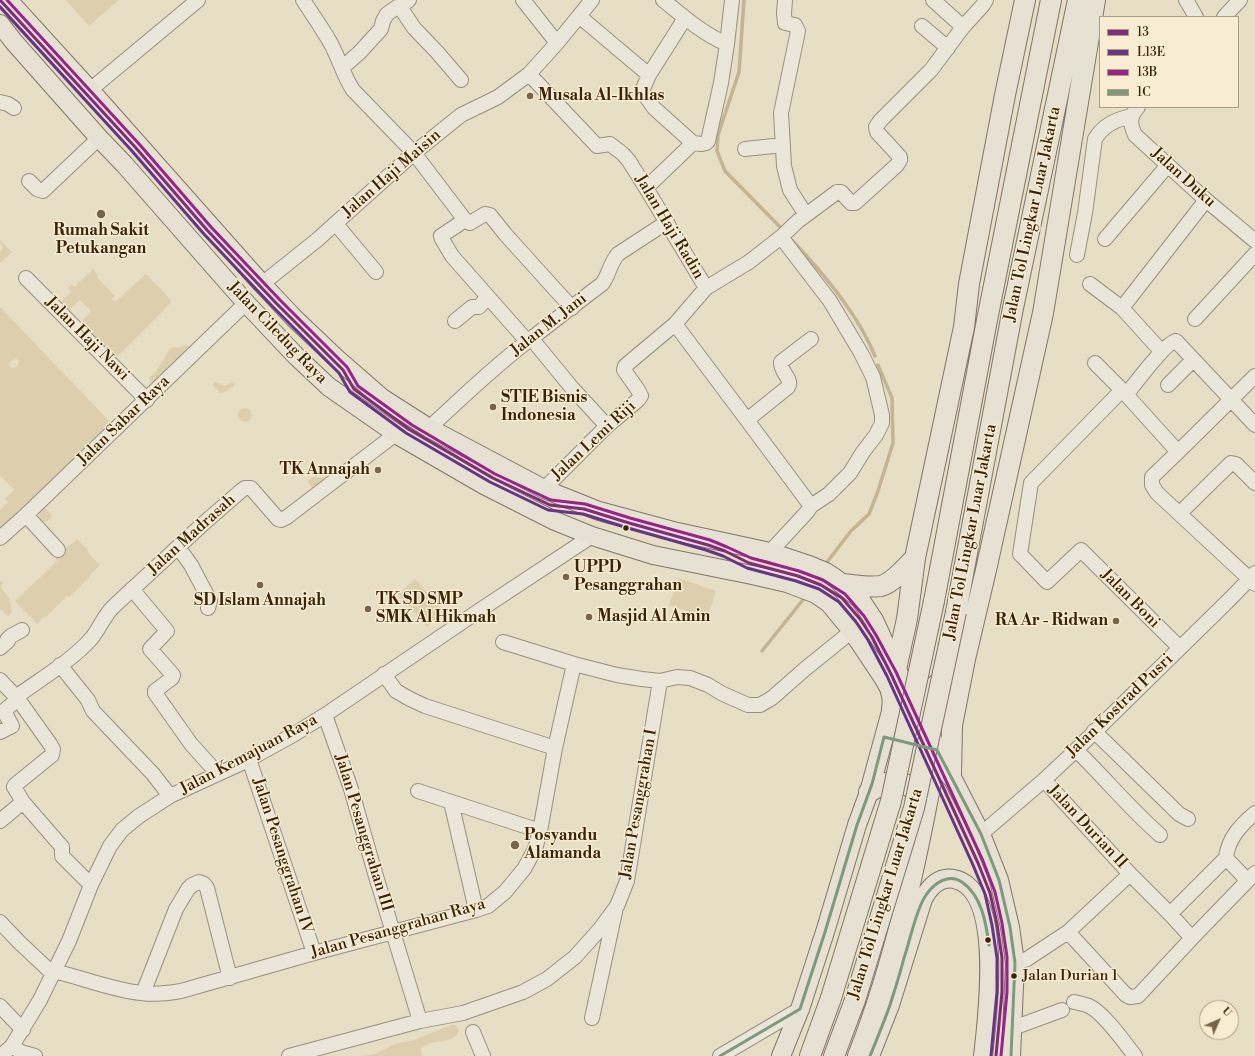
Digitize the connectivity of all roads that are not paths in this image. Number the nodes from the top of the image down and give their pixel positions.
1 (8, 0) edge
2 (198, 0) edge
3 (303, 0) edge
4 (523, 0) edge
5 (592, 0) edge
6 (663, 0) edge
7 (732, 0) edge
8 (785, 0) edge
9 (934, 0) edge
10 (1025, 0) edge
11 (1051, 0) edge
12 (1078, 0) edge
13 (1094, 0) edge
14 (1186, 0) edge
15 (1240, 0) edge
16 (984, 3) edge
17 (404, 4) edge
18 (579, 16) junction
19 (1195, 16) edge
20 (1225, 16) edge
21 (685, 18) junction
22 (0, 24) edge
23 (922, 26) dead end
24 (963, 27) junction
25 (557, 43) junction
26 (727, 44) junction
27 (948, 48) junction
28 (342, 68) junction
29 (529, 74) junction
30 (649, 75) junction
31 (461, 80) dead end
32 (90, 90) junction
33 (0, 102) edge
34 (14, 108) dead end
35 (1135, 112) edge
36 (99, 138) junction
37 (695, 144) junction
38 (783, 145) junction
39 (745, 149) dead end
40 (143, 150) junction
41 (414, 153) junction
42 (124, 164) junction
43 (156, 164) junction
44 (1168, 165) junction
45 (139, 180) junction
46 (29, 181) dead end
47 (646, 188) junction
48 (1206, 200) junction
49 (802, 218) junction
50 (465, 221) junction
51 (667, 222) junction
52 (336, 224) junction
53 (781, 236) junction
54 (1105, 239) dead end
55 (1255, 241) edge
56 (1255, 254) edge
57 (1077, 255) dead end
58 (376, 272) dead end
59 (26, 278) dead end
60 (262, 284) junction
61 (1090, 284) dead end
62 (706, 288) junction
63 (491, 300) junction
64 (246, 303) junction
65 (572, 308) junction
66 (1122, 308) junction
67 (294, 318) junction
68 (1195, 319) dead end
69 (456, 321) dead end
70 (675, 324) junction
71 (277, 337) junction
72 (529, 340) junction
73 (810, 340) dead end
74 (1161, 351) junction
75 (1193, 360) junction
76 (1095, 363) dead end
77 (1255, 376) edge
78 (1168, 385) dead end
79 (1124, 392) junction
80 (147, 400) junction
81 (1231, 400) junction
82 (748, 420) junction
83 (1255, 425) edge
84 (607, 426) junction
85 (428, 428) junction
86 (397, 433) junction
87 (1178, 452) junction
88 (1255, 483) edge
89 (544, 489) junction
90 (564, 498) junction
91 (811, 506) junction
92 (1180, 513) junction
93 (26, 515) junction
94 (555, 521) junction
95 (592, 536) junction
96 (0, 538) edge
97 (178, 546) junction
98 (58, 550) dead end
99 (762, 551) junction
100 (915, 558) junction
101 (752, 575) junction
102 (1253, 579) edge
103 (843, 584) junction
104 (132, 589) junction
105 (208, 608) dead end
106 (907, 619) junction
107 (22, 630) dead end
108 (852, 631) junction
109 (504, 642) dead end
110 (0, 648) edge
111 (1180, 648) junction
112 (966, 655) junction
113 (574, 664) junction
114 (60, 665) junction
115 (896, 668) junction
116 (384, 674) junction
117 (0, 680) edge
118 (660, 681) junction
119 (17, 698) junction
120 (891, 700) junction
121 (913, 701) junction
122 (325, 715) junction
123 (1094, 731) junction
124 (0, 732) edge
125 (884, 737) junction
126 (556, 748) junction
127 (937, 750) junction
128 (1076, 750) junction
129 (249, 759) junction
130 (218, 774) junction
131 (951, 776) junction
132 (1044, 780) junction
133 (418, 791) dead end
134 (870, 792) junction
135 (170, 796) junction
136 (23, 802) junction
137 (451, 802) junction
138 (1255, 813) edge
139 (1188, 819) dead end
140 (0, 821) edge
141 (923, 825) junction
142 (540, 832) junction
143 (981, 834) junction
144 (1160, 835) dead end
145 (1226, 858) junction
146 (1130, 874) junction
147 (1251, 876) edge
148 (91, 885) junction
149 (617, 906) junction
150 (476, 910) junction
151 (1170, 914) junction
152 (0, 922) edge
153 (393, 932) junction
154 (1068, 932) junction
155 (1192, 938) junction
156 (314, 953) junction
157 (1015, 963) junction
158 (54, 972) junction
159 (230, 978) junction
160 (143, 993) junction
161 (0, 1006) edge
162 (800, 1009) junction
163 (592, 1018) dead end
164 (420, 1021) junction
165 (1013, 1028) junction
166 (23, 1030) junction
167 (473, 1032) dead end
168 (6, 1051) edge
169 (35, 1056) edge
170 (289, 1056) edge
171 (484, 1056) edge
172 (720, 1056) edge
173 (782, 1056) edge
174 (810, 1056) edge
175 (834, 1056) edge
176 (858, 1056) edge
177 (870, 1056) edge
178 (983, 1056) edge
179 (1010, 1056) edge
180 (1135, 1056) edge

1 - 32 main road, Jalan Ciledug Raya
2 - 32 street
3 - 28 street
4 - 25 street
5 - 18 street
6 - 21 street
7 - 26 street
8 - 38 street
9 - 24 street
10 - 100 highway
11 - 174 highway, Jalan Tol Lingkar Luar Jakarta, bridge
12 - 175 highway, Jalan Tol Lingkar Luar Jakarta, bridge
13 - 112 highway
14 - 19 street
15 - 20 street
16 - 24 street
17 - 28 street
17 - 31 street
18 - 25 street
18 - 30 street
21 - 26 street
21 - 30 street
22 - 36 main road, Jalan Ciledug Raya
23 - 27 street
24 - 27 street
25 - 29 street
26 - 37 street
27 - 49 street
28 - 41 street
29 - 41 street, Jalan Haji Maisin
29 - 47 street, Jalan Haji Radin
30 - 37 street
32 - 40 main road, Jalan Ciledug Raya
33 - 34 street
35 - 44 street, Jalan Duku
35 - 57 street
36 - 42 main road, Jalan Ciledug Raya
36 - 46 street
37 - 47 street
38 - 39 street
38 - 49 street
40 - 42 main road
40 - 43 main road, Jalan Ciledug Raya
41 - 50 street
41 - 52 street, Jalan Haji Maisin
42 - 45 main road, Jalan Ciledug Raya
43 - 45 main road
43 - 60 main road, Jalan Ciledug Raya
44 - 48 street, Jalan Duku
44 - 54 street
45 - 64 main road, Jalan Ciledug Raya
47 - 51 street, Jalan Haji Radin
48 - 55 street, Jalan Duku
48 - 66 street
49 - 53 street
50 - 63 street
50 - 65 street
51 - 62 street, Jalan Haji Radin
51 - 65 street, Jalan M. Jani
52 - 58 street
52 - 60 street, Jalan Haji Maisin
53 - 62 street
53 - 91 street
56 - 68 street
59 - 80 street, Jalan Haji Nawi
60 - 67 main road, Jalan Ciledug Raya
61 - 66 street
62 - 70 street, Jalan Haji Radin
63 - 69 street
63 - 72 street
64 - 71 main road, Jalan Ciledug Raya
64 - 80 street, Jalan Sabar Raya
65 - 72 street, Jalan M. Jani
66 - 74 street
67 - 71 main road
67 - 85 main road, Jalan Ciledug Raya
70 - 82 street
70 - 84 street, Jalan Lemi Riji
71 - 86 main road, Jalan Ciledug Raya
72 - 84 street
72 - 85 street, Jalan M. Jani
73 - 82 street
74 - 75 street
74 - 79 street
75 - 78 street
75 - 81 street
76 - 79 street
77 - 81 street
79 - 87 street
79 - 111 street, Jalan Boni
80 - 93 street, Jalan Sabar Raya
81 - 83 street
81 - 87 street
82 - 91 street
84 - 89 street, Jalan Lemi Riji
85 - 89 main road, Jalan Ciledug Raya
86 - 94 main road, Jalan Ciledug Raya
86 - 97 street, Jalan Madrasah
87 - 92 street
88 - 92 street
89 - 90 main road, Jalan Ciledug Raya
90 - 94 main road
90 - 99 main road, Jalan Ciledug Raya
91 - 99 street
92 - 102 street
93 - 96 street, Jalan Sabar Raya
93 - 98 street
94 - 95 main road, Jalan Ciledug Raya
95 - 101 main road, Jalan Ciledug Raya
95 - 116 street, Jalan Kemajuan Raya
97 - 104 street, Jalan Madrasah
97 - 105 street
99 - 101 main road
99 - 103 main road, Jalan Ciledug Raya
100 - 103 highway
100 - 106 highway
101 - 108 main road, Jalan Ciledug Raya
102 - 111 street, Jalan Kostrad Pusri
103 - 115 main road, Jalan Ciledug Raya
104 - 114 street, Jalan Madrasah
104 - 130 street
106 - 112 highway
106 - 115 highway
107 - 110 street
108 - 118 street
108 - 120 main road, Jalan Ciledug Raya
109 - 113 street
111 - 123 street, Jalan Kostrad Pusri
112 - 121 highway
112 - 131 highway
113 - 118 street
113 - 126 street, Jalan Pesanggrahan Raya
114 - 119 street, Jalan Madrasah
114 - 135 street
115 - 120 highway
115 - 121 main road, Jalan Ciledug Raya
116 - 122 street, Jalan Kemajuan Raya
116 - 126 street
117 - 119 street
118 - 149 street, Jalan Pesanggrahan I
119 - 124 street, Jalan Madrasah
119 - 136 street
120 - 121 highway
120 - 125 main road
121 - 127 main road, Jalan Ciledug Raya
122 - 129 street, Jalan Kemajuan Raya
122 - 153 street, Jalan Pesanggrahan III
123 - 128 street, Jalan Kostrad Pusri
123 - 139 street
125 - 127 main road
125 - 134 main road
126 - 142 street, Jalan Pesanggrahan Raya
127 - 131 main road, Jalan Ciledug Raya
127 - 141 highway
128 - 132 street, Jalan Kostrad Pusri
128 - 144 street
129 - 130 street, Jalan Kemajuan Raya
129 - 156 street, Jalan Pesanggrahan IV
130 - 135 street, Jalan Kemajuan Raya
131 - 143 main road, Jalan Ciledug Raya
132 - 143 street, Jalan Kostrad Pusri
132 - 146 street, Jalan Durian II
133 - 137 street
134 - 141 highway
134 - 162 main road
135 - 148 street, Jalan Kemajuan Raya
136 - 140 street
136 - 148 street
137 - 142 street
137 - 150 street
138 - 145 street
141 - 176 highway
142 - 150 street, Jalan Pesanggrahan Raya
143 - 157 main road, Jalan Ciledug Raya
145 - 147 street
145 - 151 street
146 - 151 street, Jalan Durian II
146 - 154 street
147 - 155 street
148 - 158 street, Jalan Kemajuan Raya
149 - 163 street
149 - 164 street, Jalan Pesanggrahan I
150 - 153 street, Jalan Pesanggrahan Raya
151 - 155 street, Jalan Durian II
152 - 158 street
153 - 156 street, Jalan Pesanggrahan Raya
153 - 164 street, Jalan Pesanggrahan III
154 - 155 street
154 - 157 street
156 - 159 street, Jalan Pesanggrahan Raya
157 - 165 main road, Jalan Ciledug Raya
158 - 160 street, Jalan Pesanggrahan Raya
158 - 166 street, Jalan Kemajuan Raya
159 - 160 street, Jalan Pesanggrahan Raya
159 - 160 street
161 - 166 street
162 - 172 street
162 - 173 main road
164 - 170 street, Jalan Pesanggrahan I
165 - 179 main road, Jalan Ciledug Raya
165 - 180 street
166 - 168 street, Jalan Kemajuan Raya
167 - 171 street
168 - 169 street
177 - 178 main road

